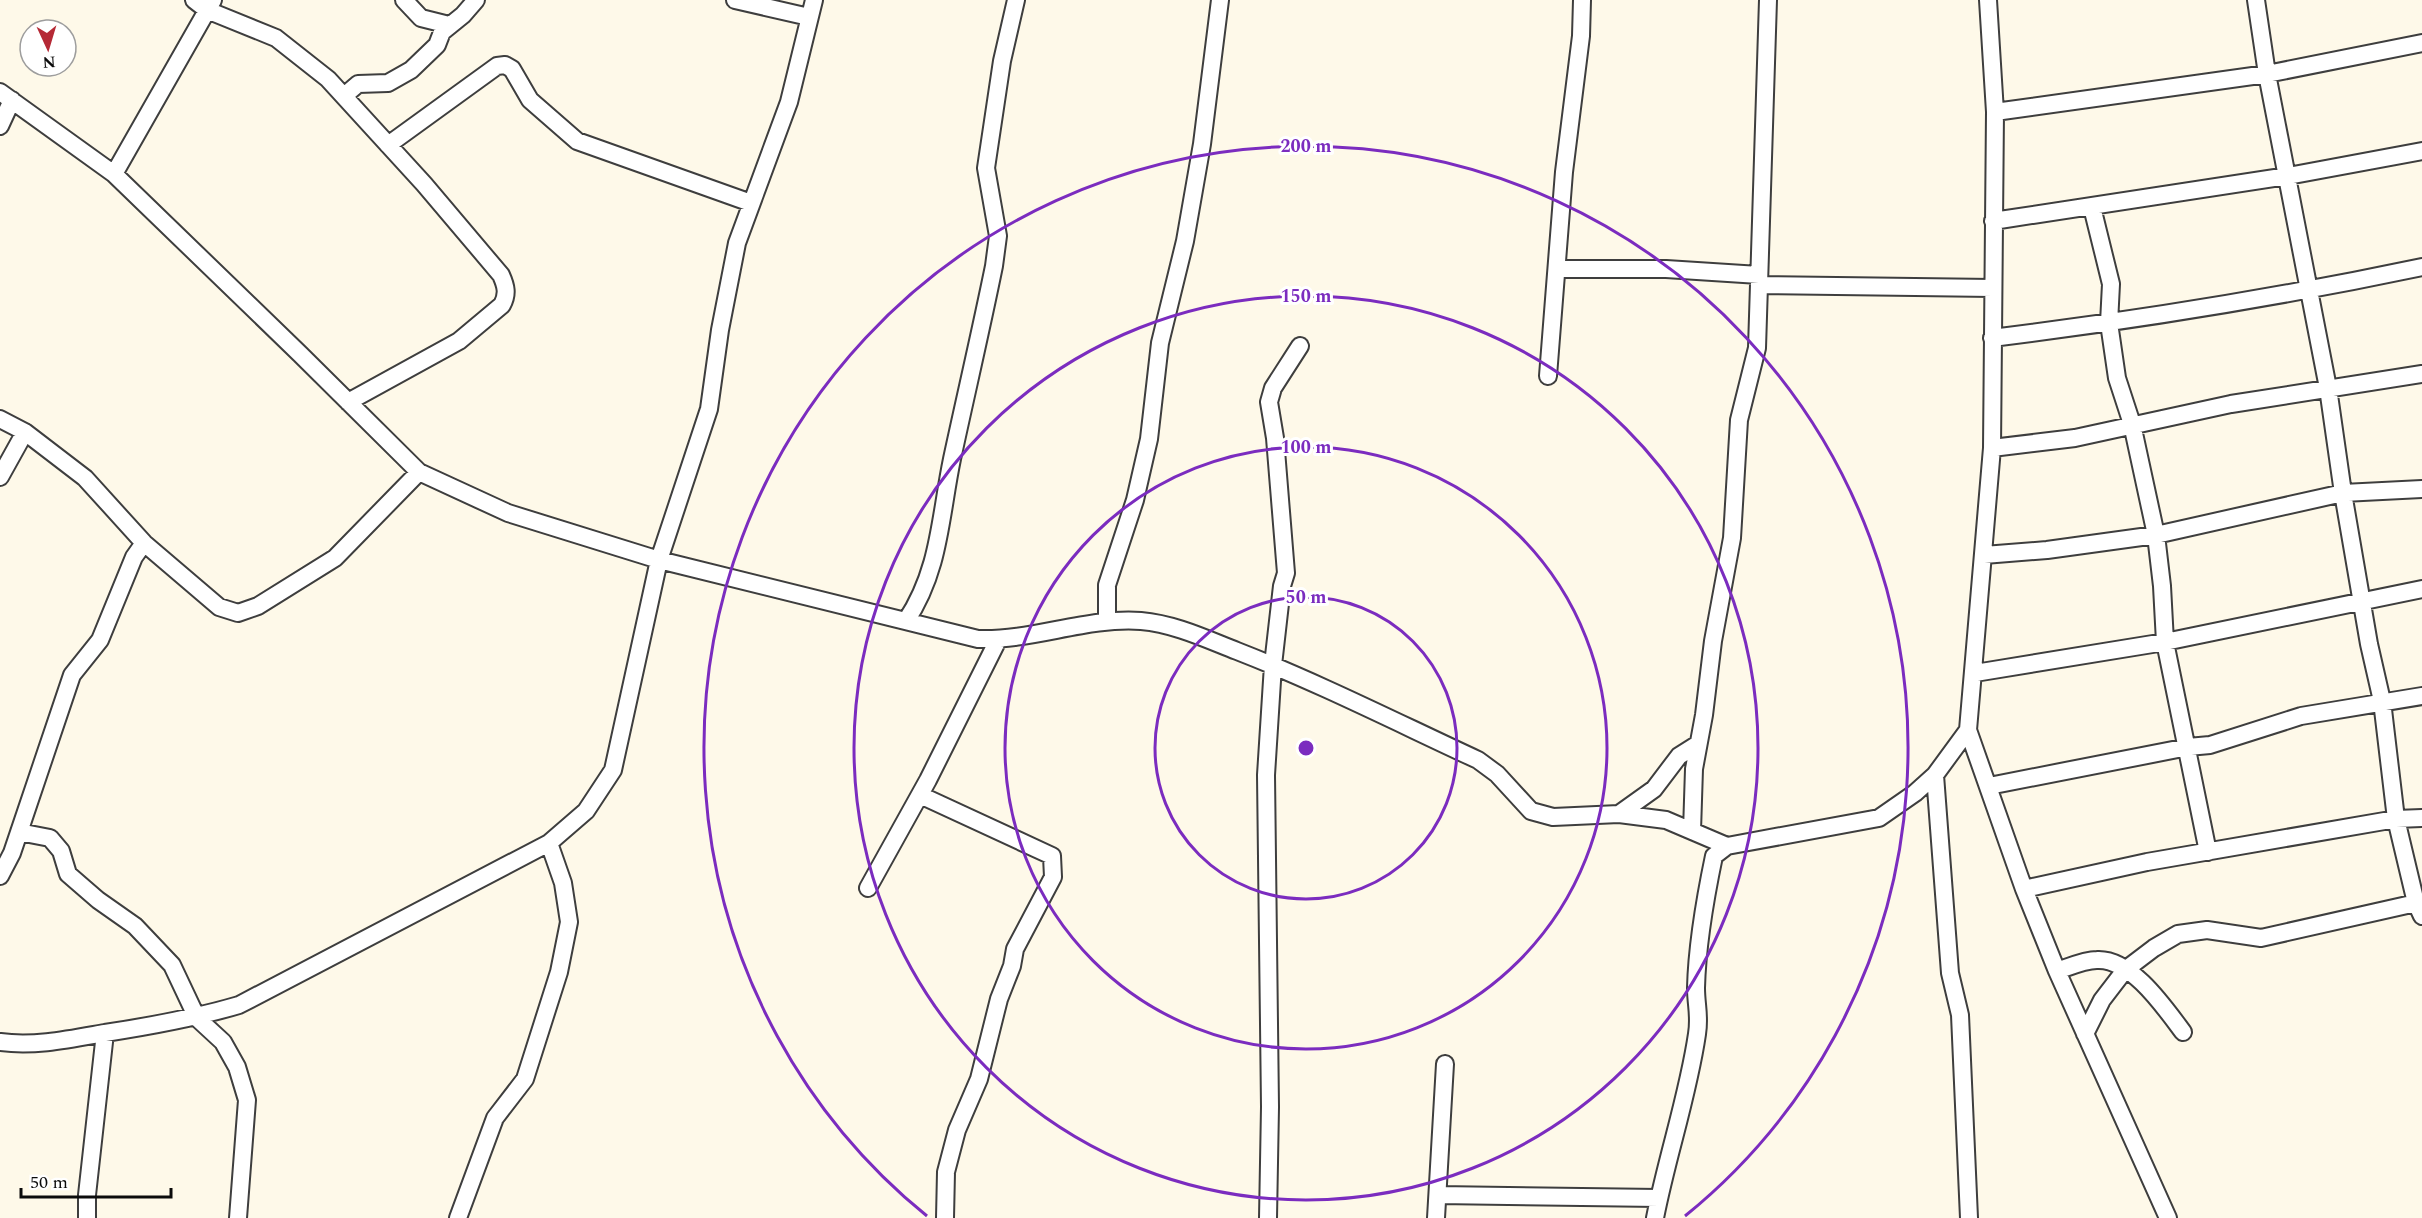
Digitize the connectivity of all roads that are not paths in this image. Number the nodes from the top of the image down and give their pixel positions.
1 (404, 0) edge
2 (476, 0) edge
3 (735, 0) edge
4 (814, 0) edge
5 (1016, 0) edge
6 (1221, 0) edge
7 (1582, 0) edge
8 (1768, 0) edge
9 (1988, 0) edge
10 (2256, 0) edge
11 (205, 3) edge
12 (809, 17) junction
13 (449, 25) junction
14 (2422, 43) edge
15 (2267, 74) junction
16 (6, 96) edge
17 (344, 96) junction
18 (1995, 112) junction
19 (0, 126) edge
20 (388, 145) junction
21 (2422, 151) edge
22 (114, 174) junction
23 (2288, 176) junction
24 (751, 203) junction
25 (2092, 207) junction
26 (1993, 221) junction
27 (2422, 267) edge
28 (1557, 269) junction
29 (1759, 280) junction
30 (1993, 288) junction
31 (2309, 291) junction
32 (2109, 323) junction
33 (1992, 338) junction
34 (1300, 346) dead end
35 (2422, 374) edge
36 (1548, 376) dead end
37 (2328, 388) junction
38 (348, 402) junction
39 (0, 419) edge
40 (2132, 424) junction
41 (25, 432) junction
42 (1992, 448) junction
43 (419, 472) junction
44 (0, 477) edge
45 (2422, 489) edge
46 (2343, 493) junction
47 (2156, 535) junction
48 (144, 543) junction
49 (1984, 555) junction
50 (659, 560) junction
51 (2422, 589) edge
52 (2361, 600) junction
53 (906, 621) junction
54 (1107, 621) junction
55 (998, 640) junction
56 (2165, 642) junction
57 (1273, 665) junction
58 (1975, 673) junction
59 (2422, 696) edge
60 (2382, 701) junction
61 (1968, 730) junction
62 (1698, 744) junction
63 (2188, 747) junction
64 (1935, 775) junction
65 (1989, 786) junction
66 (920, 795) junction
67 (1619, 814) junction
68 (2422, 818) edge
69 (2396, 819) junction
70 (1692, 831) junction
71 (19, 832) junction
72 (549, 843) junction
73 (1727, 846) junction
74 (2208, 852) junction
75 (0, 876) edge
76 (868, 888) dead end
77 (2024, 889) junction
78 (2419, 910) edge
79 (2125, 970) junction
80 (2056, 971) junction
81 (197, 1018) junction
82 (2183, 1032) dead end
83 (105, 1033) junction
84 (2085, 1034) junction
85 (0, 1041) edge
86 (1445, 1064) dead end
87 (1438, 1195) junction
88 (1659, 1198) junction
89 (87, 1218) edge
90 (238, 1218) edge
91 (458, 1218) edge
92 (945, 1218) edge
93 (1268, 1218) edge
94 (1436, 1218) edge
95 (1655, 1218) edge
96 (1969, 1218) edge
97 (2168, 1218) edge

1 - 13 street
2 - 13 street
3 - 12 street
4 - 12 street
5 - 53 street
6 - 54 street
7 - 28 street
8 - 29 street
9 - 18 street
10 - 15 street
11 - 17 street
11 - 22 street
12 - 24 street
13 - 17 street
14 - 15 street
15 - 18 street
15 - 23 street
16 - 19 street
16 - 22 street
17 - 20 street
18 - 26 street
20 - 24 street
20 - 38 street
21 - 23 street
22 - 38 street
23 - 25 street
23 - 31 street
24 - 50 street
25 - 26 street
25 - 32 street
26 - 30 street
27 - 31 street
28 - 29 street
28 - 36 street
29 - 30 street
29 - 62 street
30 - 33 street
31 - 32 street
31 - 37 street
32 - 33 street
32 - 40 street
33 - 42 street
34 - 57 street
35 - 37 street
37 - 40 street
37 - 46 street
38 - 43 street
39 - 41 street
40 - 42 street
40 - 47 street
41 - 44 street
41 - 48 street
42 - 49 street
43 - 48 street
43 - 50 street
45 - 46 street
46 - 47 street
46 - 52 street
47 - 49 street
47 - 56 street
48 - 71 street
49 - 58 street
50 - 53 street
50 - 72 street
51 - 52 street
52 - 56 street
52 - 60 street
53 - 55 street
54 - 55 street
54 - 57 street
55 - 66 street
56 - 58 street
56 - 63 street
57 - 67 street
57 - 93 street
58 - 61 street
59 - 60 street
60 - 63 street
60 - 69 street
61 - 64 street
61 - 65 street
62 - 67 street
62 - 70 street
63 - 65 street
63 - 74 street
64 - 73 street
64 - 96 street
65 - 77 street
66 - 76 street
66 - 92 street
67 - 70 street
68 - 69 street
69 - 74 street
69 - 78 street
70 - 73 street
71 - 75 street
71 - 81 street
72 - 81 street
72 - 91 street
73 - 88 street
74 - 77 street
77 - 80 street
78 - 79 street
79 - 80 street
79 - 82 street
79 - 84 street
80 - 84 street
81 - 83 street
81 - 90 street
83 - 85 street
83 - 89 street
84 - 97 street
86 - 87 street
87 - 88 street
87 - 94 street
88 - 95 street

